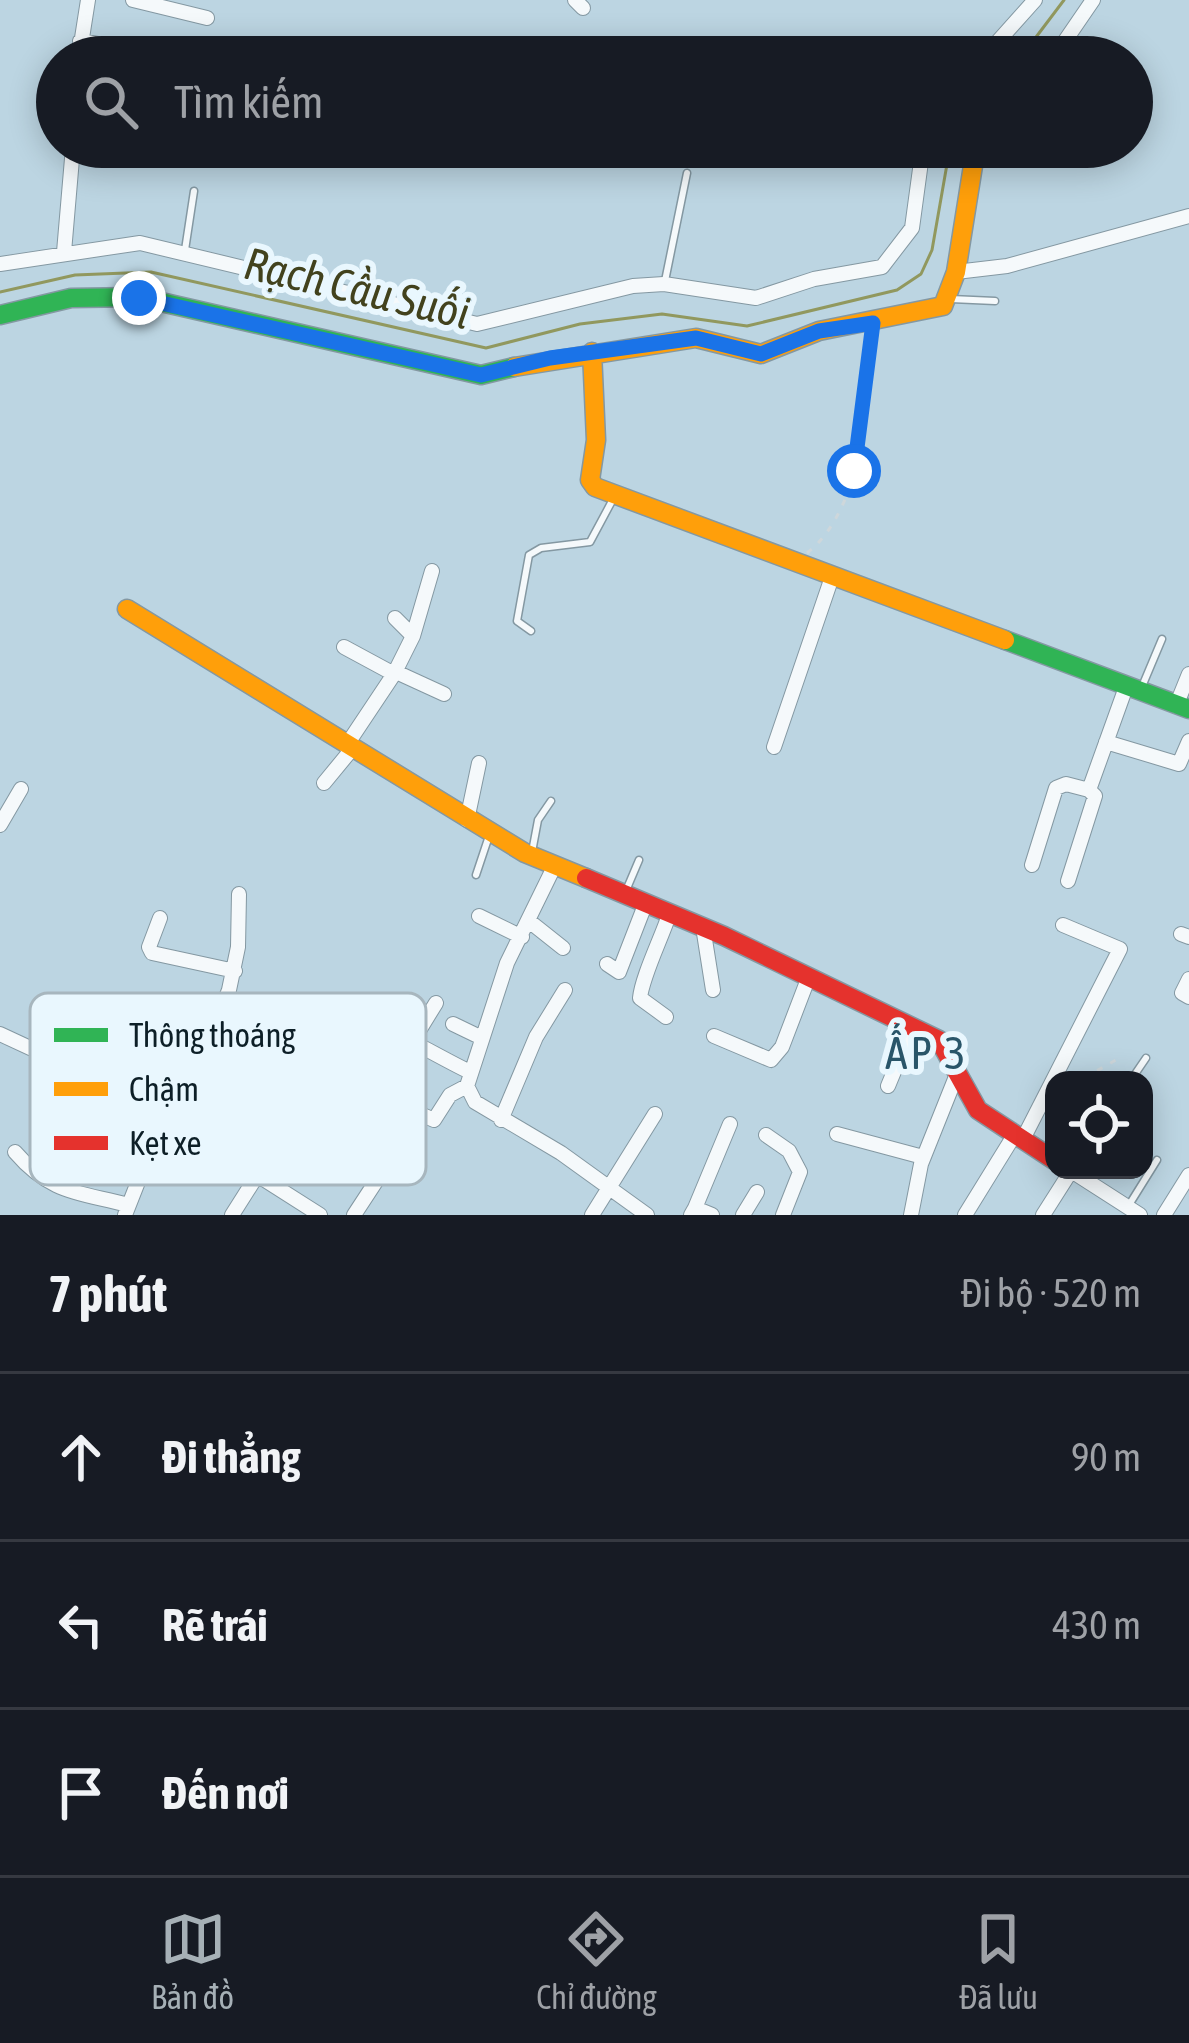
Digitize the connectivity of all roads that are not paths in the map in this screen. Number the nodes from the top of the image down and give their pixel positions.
1 (88, 0) edge
2 (1035, 0) edge
3 (1093, 0) edge
4 (140, 1) edge
5 (198, 11) edge
6 (82, 36) edge
7 (1003, 36) edge
8 (1068, 36) edge
9 (71, 168) edge
10 (920, 168) edge
11 (973, 168) edge
12 (687, 173) dead end
13 (194, 191) dead end
14 (1189, 216) edge
15 (185, 250) junction
16 (64, 252) junction
17 (0, 264) edge
18 (956, 272) junction
19 (664, 284) junction
20 (948, 299) junction
21 (995, 301) dead end
22 (0, 315) edge
23 (592, 352) junction
24 (621, 497) junction
25 (432, 571) dead end
26 (832, 577) junction
27 (127, 609) dead end
28 (395, 618) dead end
29 (531, 631) dead end
30 (413, 636) junction
31 (1162, 639) dead end
32 (344, 647) dead end
33 (395, 673) junction
34 (1189, 674) edge
35 (1132, 690) junction
36 (444, 694) dead end
37 (1182, 707) edge
38 (1189, 741) edge
39 (1106, 742) junction
40 (349, 747) junction
41 (774, 747) dead end
42 (479, 763) dead end
43 (324, 782) dead end
44 (21, 789) dead end
45 (1089, 790) junction
46 (551, 801) dead end
47 (467, 820) junction
48 (0, 825) edge
49 (489, 832) junction
50 (532, 856) junction
51 (639, 860) dead end
52 (1032, 865) dead end
53 (554, 867) junction
54 (476, 875) dead end
55 (1068, 880) dead end
56 (239, 894) dead end
57 (624, 896) junction
58 (645, 905) junction
59 (669, 915) junction
60 (479, 916) dead end
61 (160, 918) dead end
62 (529, 921) junction
63 (1063, 925) dead end
64 (703, 927) junction
65 (522, 937) junction
66 (563, 948) dead end
67 (607, 964) dead end
68 (235, 971) junction
69 (808, 979) junction
70 (1189, 979) edge
71 (565, 990) dead end
72 (713, 990) dead end
73 (227, 993) edge
74 (1189, 997) edge
75 (436, 1003) dead end
76 (666, 1017) dead end
77 (453, 1024) dead end
78 (426, 1025) edge
79 (912, 1028) junction
80 (0, 1034) edge
81 (714, 1036) dead end
82 (482, 1038) junction
83 (30, 1048) edge
84 (426, 1051) edge
85 (775, 1058) junction
86 (1146, 1058) dead end
87 (791, 1067) dead end
88 (959, 1069) junction
89 (1137, 1071) edge
90 (468, 1079) junction
91 (888, 1086) dead end
92 (655, 1114) dead end
93 (426, 1116) edge
94 (501, 1120) junction
95 (730, 1124) dead end
96 (837, 1134) dead end
97 (766, 1135) dead end
98 (1019, 1137) junction
99 (15, 1152) dead end
100 (1045, 1154) edge
101 (923, 1157) junction
102 (1156, 1160) dead end
103 (30, 1170) edge
104 (1189, 1175) edge
105 (1065, 1179) edge
106 (1085, 1179) edge
107 (56, 1185) edge
108 (242, 1185) edge
109 (273, 1185) edge
110 (374, 1185) edge
111 (608, 1189) junction
112 (757, 1192) dead end
113 (126, 1210) edge
114 (1132, 1210) edge
115 (311, 1212) edge
116 (693, 1212) edge
117 (232, 1215) edge
118 (354, 1215) edge
119 (592, 1215) edge
120 (647, 1215) edge
121 (712, 1215) edge
122 (743, 1215) edge
123 (783, 1215) edge
124 (911, 1215) edge
125 (965, 1215) edge
126 (1043, 1215) edge
127 (1108, 1215) edge
128 (1164, 1215) edge

1 - 6 street
2 - 7 street
3 - 8 street
4 - 5 street
9 - 16 street
10 - 19 street
11 - 18 street
12 - 19 lane
13 - 15 lane
14 - 18 street
15 - 16 street
15 - 19 street
16 - 17 street
18 - 20 street
20 - 21 lane
20 - 23 street
22 - 23 street
23 - 24 street
24 - 26 street
24 - 29 lane
25 - 30 street
26 - 35 street
26 - 41 street
27 - 40 street
28 - 30 street
30 - 33 street
31 - 35 lane
32 - 33 street
33 - 36 street
33 - 40 street
34 - 37 street
35 - 37 street
35 - 39 street
38 - 39 street
39 - 45 street
40 - 43 street
40 - 47 street
42 - 47 street
44 - 48 street
45 - 52 street
45 - 55 street
46 - 50 lane
47 - 49 street
49 - 50 street
49 - 54 lane
50 - 53 street
51 - 57 lane
53 - 57 street
53 - 62 street
56 - 68 street
57 - 58 street
58 - 59 street
58 - 67 street
59 - 64 street
59 - 76 street
60 - 65 street
61 - 68 street
62 - 65 street
62 - 66 street
63 - 98 street
64 - 69 street
64 - 72 street
65 - 82 street
68 - 73 street
69 - 79 street
69 - 85 street
70 - 74 street
71 - 94 street
75 - 78 street
77 - 82 street
79 - 88 street
79 - 91 street
80 - 83 street
81 - 85 street
82 - 90 street
84 - 90 street
85 - 87 street
86 - 89 lane
88 - 98 street
88 - 101 street
90 - 93 street
90 - 94 street
92 - 111 street
94 - 111 street
95 - 116 street
96 - 101 street
97 - 123 street
98 - 100 street
98 - 125 street
99 - 103 street
101 - 124 street
102 - 114 lane
104 - 128 street
105 - 126 street
106 - 114 street
107 - 113 street
108 - 117 street
109 - 115 street
110 - 118 street
111 - 119 street
111 - 120 street
112 - 122 street
114 - 127 street
116 - 121 street

